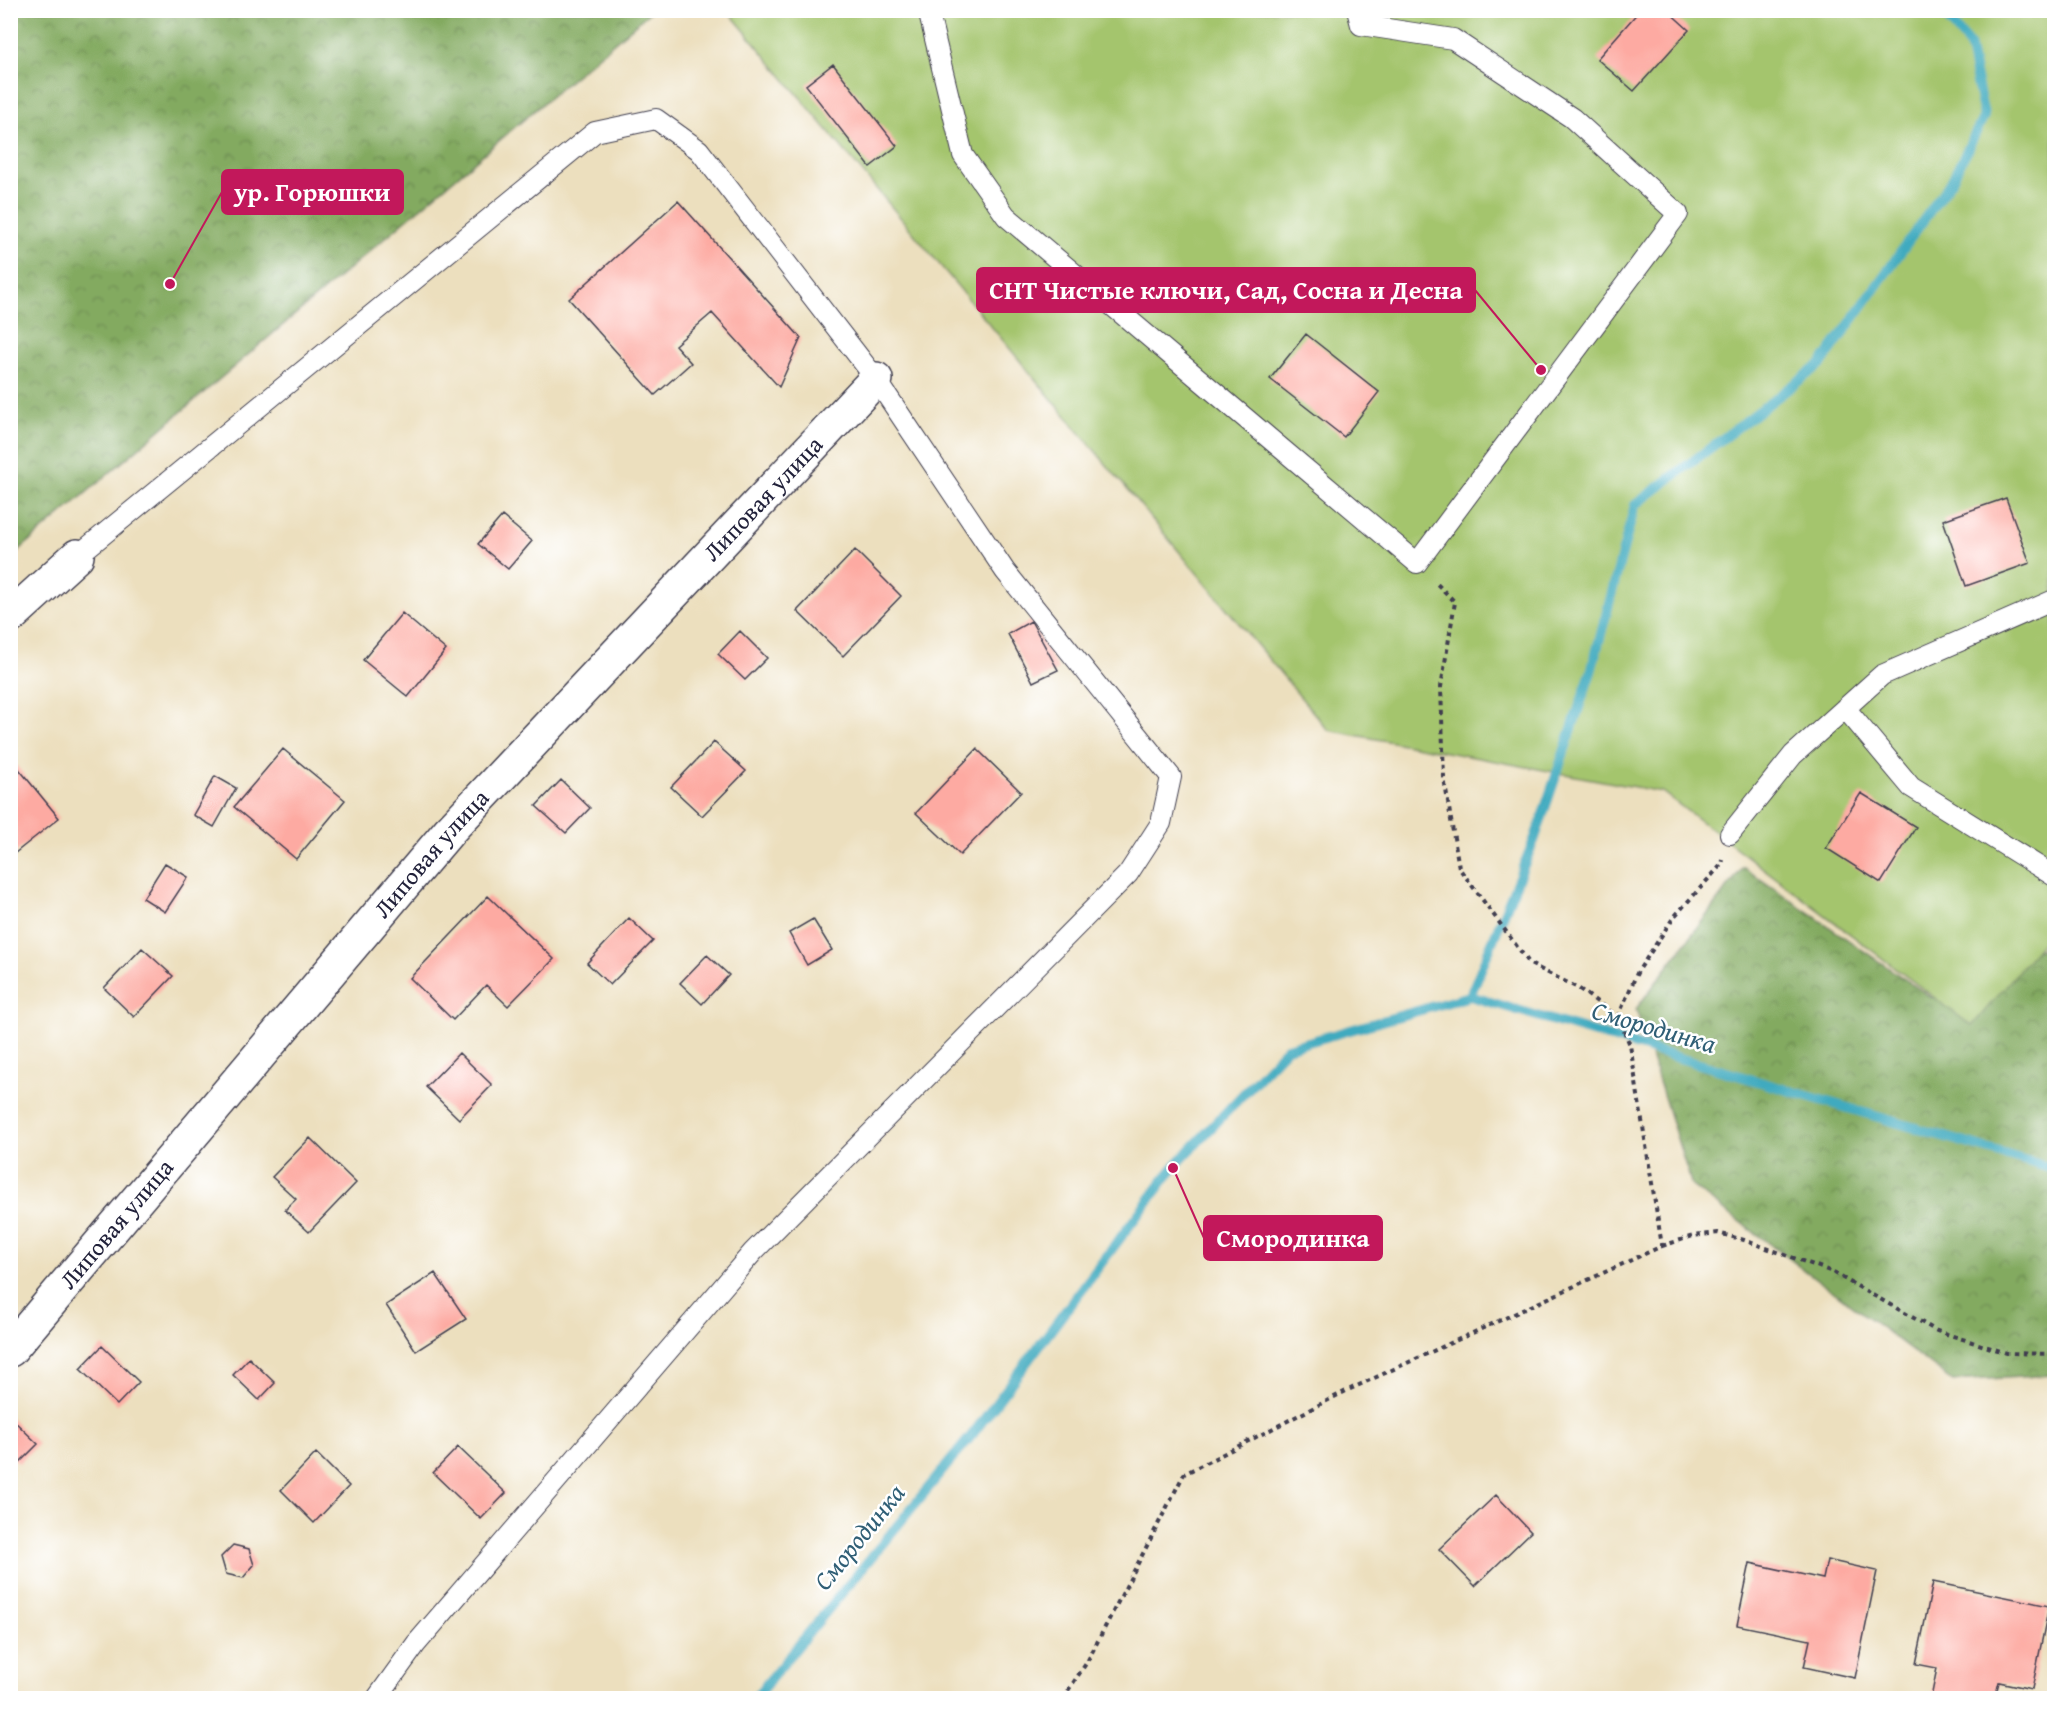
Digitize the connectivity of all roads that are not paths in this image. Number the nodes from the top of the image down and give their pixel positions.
1 (928, 10) edge
2 (1357, 10) edge
3 (876, 380) junction
4 (77, 556) joint
5 (2055, 600) edge
6 (10, 617) edge
7 (1845, 708) junction
8 (1730, 834) road end
9 (2055, 876) edge
10 (10, 1350) edge
11 (377, 1698) edge

1 - 2 lane
3 - 4 lane
3 - 10 street, Липовая улица
3 - 11 lane
4 - 6 street
5 - 7 lane
7 - 8 lane
7 - 9 lane

